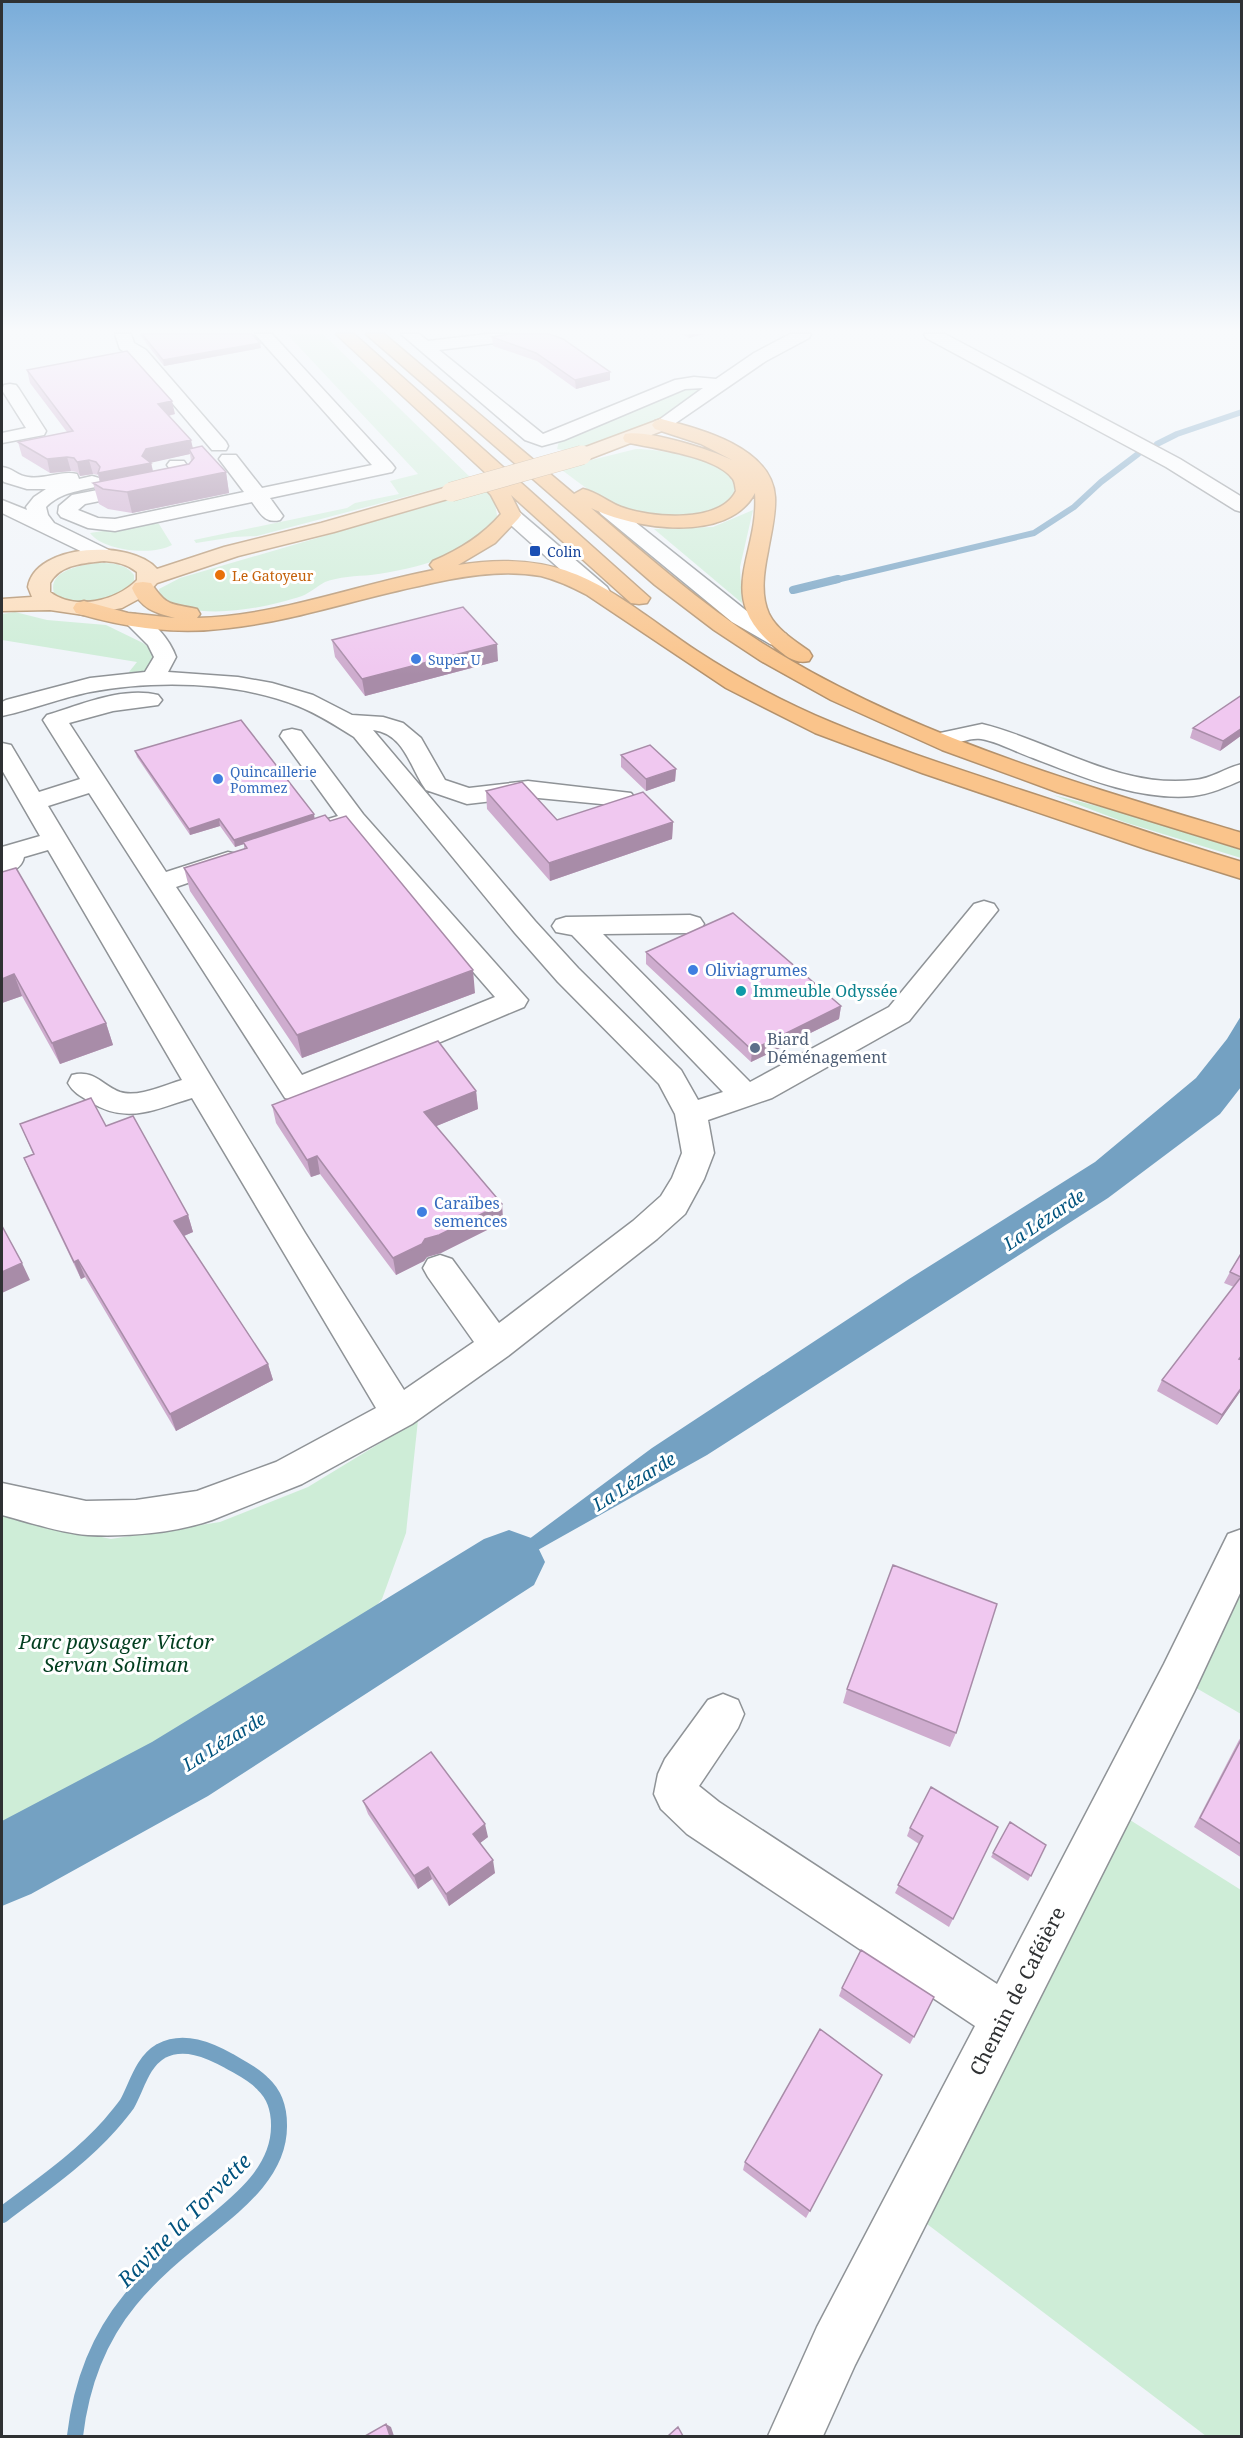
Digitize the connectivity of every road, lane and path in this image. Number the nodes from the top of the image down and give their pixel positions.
1 (7, 448) edge
2 (211, 448) edge
3 (367, 448) edge
4 (453, 448) edge
5 (469, 448) edge
6 (508, 448) edge
7 (518, 448) edge
8 (603, 448) edge
9 (679, 448) edge
10 (720, 448) edge
11 (1145, 448) edge
12 (216, 454) junction
13 (171, 462) junction
14 (106, 471) edge
15 (2, 480) edge
16 (44, 489) junction
17 (257, 495) junction
18 (1242, 506) edge
19 (3, 508) edge
20 (608, 510) junction
21 (511, 515) junction
22 (273, 516) dead end
23 (49, 530) junction
24 (231, 551) junction
25 (104, 555) junction
26 (129, 558) junction
27 (47, 573) junction
28 (146, 584) junction
29 (599, 592) junction
30 (2, 595) edge
31 (54, 603) junction
32 (2, 605) edge
33 (84, 608) junction
34 (135, 621) junction
35 (778, 639) junction
36 (153, 680) junction
37 (203, 702) dead end
38 (2, 709) edge
39 (349, 723) junction
40 (292, 736) dead end
41 (950, 738) junction
42 (2, 750) edge
43 (992, 761) junction
44 (1242, 771) edge
45 (958, 777) junction
46 (94, 783) junction
47 (622, 798) edge
48 (33, 802) junction
49 (354, 819) junction
50 (311, 833) edge
51 (1230, 838) edge
52 (55, 840) junction
53 (5, 852) edge
54 (246, 854) edge
55 (1242, 871) edge
56 (160, 883) junction
57 (984, 910) dead end
58 (690, 924) dead end
59 (579, 926) junction
60 (525, 927) junction
61 (83, 1083) dead end
62 (201, 1085) junction
63 (744, 1095) junction
64 (691, 1114) junction
65 (440, 1268) dead end
66 (496, 1346) junction
67 (399, 1413) junction
68 (2, 1499) edge
69 (1242, 1546) edge
70 (723, 1714) dead end
71 (1004, 2017) junction
72 (795, 2436) edge

1 - 15 street
2 - 12 street
3 - 17 street
4 - 21 highway
5 - 45 highway
6 - 43 highway
7 - 20 highway
8 - 24 main road, bridge
9 - 20 highway
10 - 35 highway
11 - 18 street
12 - 13 street
12 - 17 street
13 - 16 street
13 - 17 street
14 - 16 street
15 - 16 street
15 - 19 street
16 - 23 street
17 - 22 street
19 - 23 street
19 - 27 street
20 - 35 street
21 - 28 highway
21 - 29 street
23 - 25 street
24 - 26 main road
24 - 28 main road
25 - 26 main road
25 - 27 main road
26 - 28 main road
27 - 30 main road
27 - 31 main road
28 - 33 main road
29 - 34 highway
29 - 45 highway
31 - 32 main road
31 - 33 main road
33 - 34 highway
34 - 36 street
35 - 41 highway
36 - 38 street
36 - 39 street
37 - 46 street
39 - 47 street
39 - 60 street
40 - 49 street
41 - 43 highway
41 - 44 street
42 - 48 street
43 - 51 highway
45 - 55 highway
46 - 48 street
46 - 56 street
48 - 52 street
49 - 50 street
49 - 56 street
52 - 53 street
52 - 62 street
54 - 56 street
57 - 63 street
58 - 59 street
59 - 60 street
59 - 63 street
60 - 64 street
61 - 62 street
62 - 67 street
63 - 64 street
64 - 66 street
65 - 66 street
66 - 67 street
67 - 68 street
69 - 71 street, Chemin de Caféière
70 - 71 street
71 - 72 street, Chemin de Caféière

